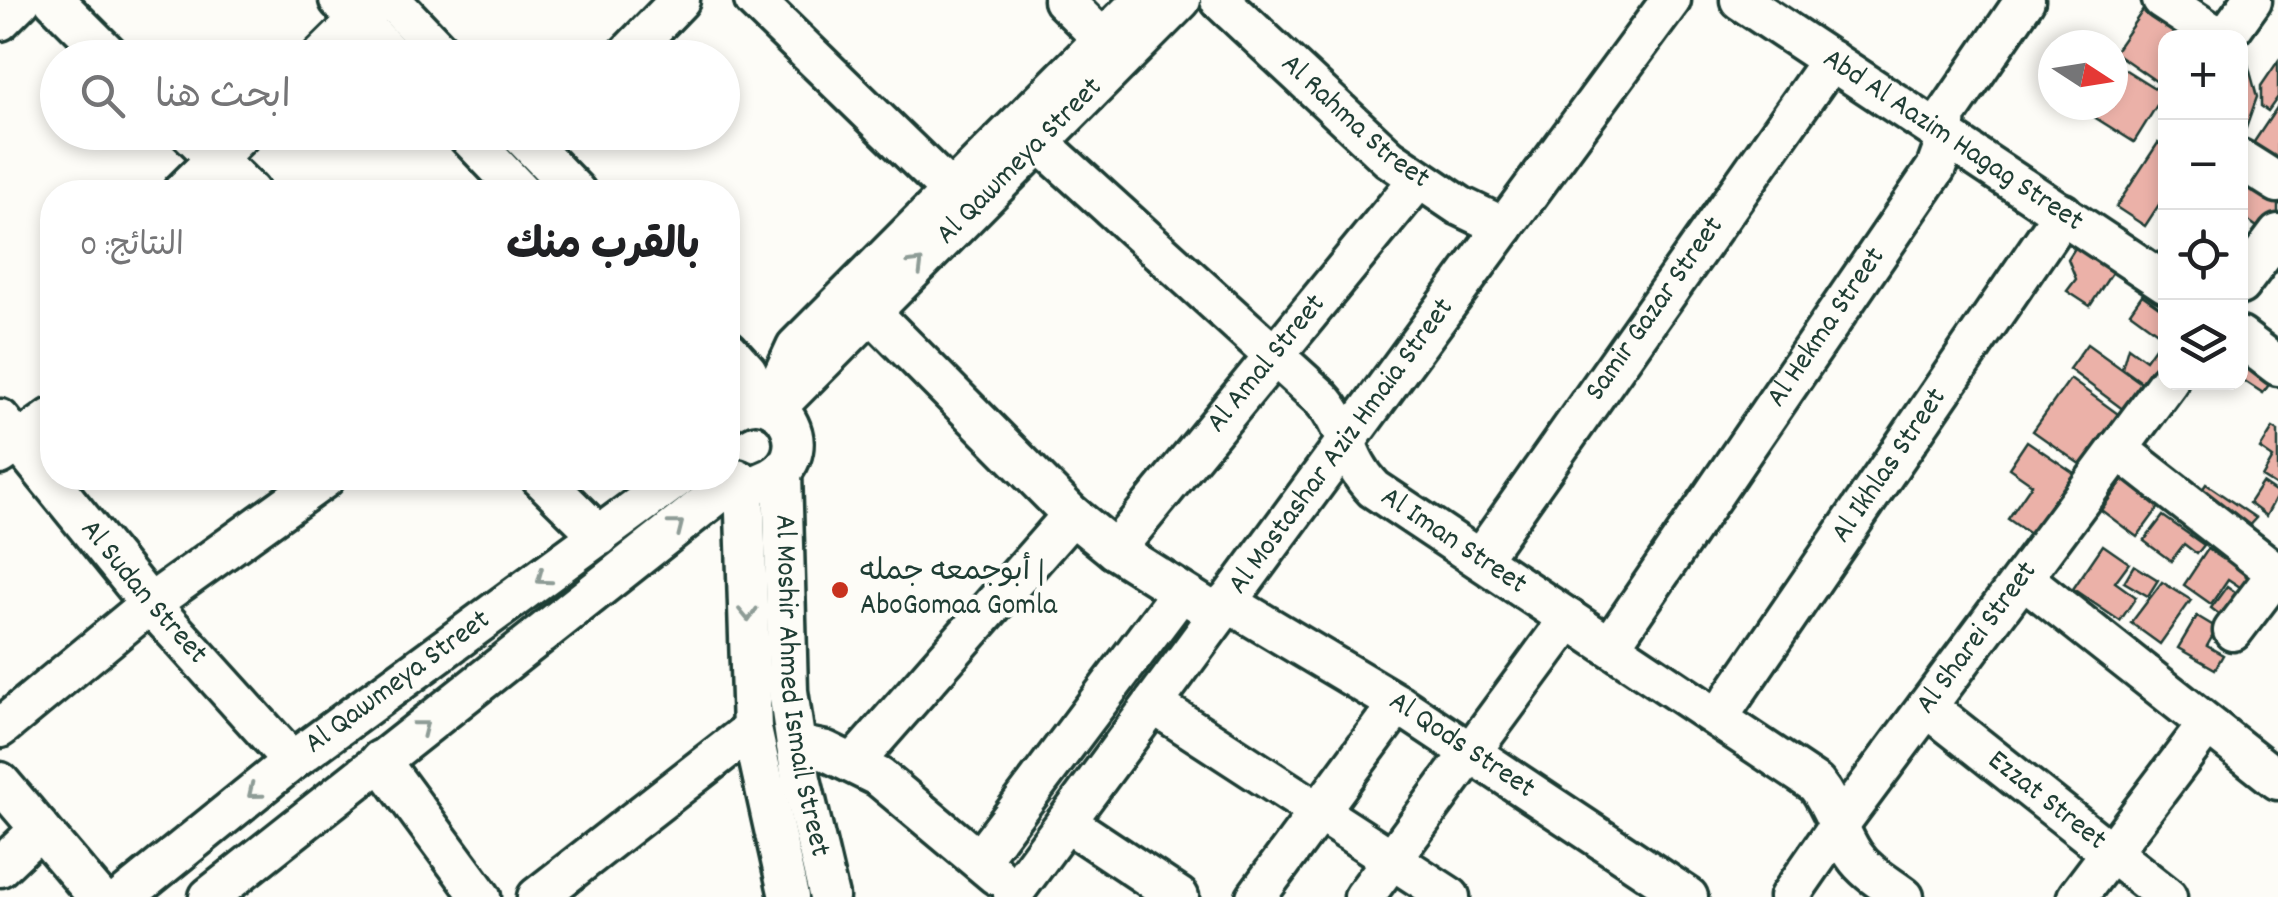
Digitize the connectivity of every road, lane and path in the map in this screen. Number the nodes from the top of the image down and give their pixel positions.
1 (21, 0) edge
2 (54, 0) edge
3 (391, 0) edge
4 (680, 0) edge
5 (754, 0) edge
6 (1063, 0) edge
7 (1142, 0) edge
8 (1181, 0) edge
9 (1220, 0) edge
10 (1740, 0) edge
11 (2025, 0) edge
12 (2162, 0) edge
13 (2252, 0) edge
14 (359, 7) edge
15 (1653, 7) edge
16 (0, 20) edge
17 (2209, 30) edge
18 (2228, 30) edge
19 (94, 40) edge
20 (334, 40) edge
21 (382, 40) edge
22 (429, 40) edge
23 (641, 40) edge
24 (1113, 49) junction
25 (1831, 60) junction
26 (1944, 134) junction
27 (1040, 142) junction
28 (207, 150) edge
29 (225, 150) edge
30 (481, 150) edge
31 (543, 150) edge
32 (216, 159) junction
33 (2248, 163) edge
34 (194, 180) edge
35 (238, 180) edge
36 (510, 180) edge
37 (567, 180) edge
38 (1418, 180) junction
39 (2278, 184) edge
40 (961, 201) junction
41 (2063, 213) junction
42 (1504, 227) junction
43 (2278, 234) edge
44 (2248, 273) edge
45 (2158, 278) edge
46 (871, 312) junction
47 (2248, 342) edge
48 (1274, 358) junction
49 (740, 363) edge
50 (2278, 366) edge
51 (2162, 390) edge
52 (748, 409) edge
53 (40, 423) edge
54 (6, 438) edge
55 (1344, 446) junction
56 (2118, 449) junction
57 (782, 472) junction
58 (40, 477) edge
59 (740, 479) edge
60 (51, 490) edge
61 (307, 490) edge
62 (552, 490) edge
63 (661, 490) edge
64 (721, 490) edge
65 (737, 490) edge
66 (1072, 515) junction
67 (600, 536) junction
68 (1115, 550) junction
69 (1480, 559) junction
70 (2277, 574) edge
71 (2023, 578) junction
72 (1180, 593) junction
73 (150, 604) junction
74 (1223, 609) junction
75 (1569, 618) junction
76 (2234, 631) dead end
77 (1610, 646) junction
78 (1153, 704) junction
79 (1398, 704) junction
80 (1927, 706) junction
81 (1718, 718) junction
82 (2208, 724) junction
83 (0, 728) edge
84 (752, 730) junction
85 (796, 745) junction
86 (1471, 752) junction
87 (380, 760) junction
88 (292, 762) junction
89 (854, 762) junction
90 (2278, 780) edge
91 (0, 782) edge
92 (1320, 812) junction
93 (1066, 822) junction
94 (1839, 825) junction
95 (40, 829) junction
96 (2111, 852) junction
97 (980, 859) junction
98 (1392, 859) junction
99 (0, 867) edge
100 (228, 891) edge
101 (1014, 895) edge
102 (98, 897) edge
103 (124, 897) edge
104 (481, 897) edge
105 (537, 897) edge
106 (789, 897) edge
107 (829, 897) edge
108 (1179, 897) edge
109 (1256, 897) edge
110 (1364, 897) edge
111 (1450, 897) edge
112 (1688, 897) edge
113 (1790, 897) edge
114 (1904, 897) edge
115 (2077, 897) edge
116 (2167, 897) edge

1 - 16 street
2 - 19 street
3 - 22 street
4 - 23 street
5 - 40 street
6 - 24 street
7 - 24 street, Al Qawmeya Street
8 - 24 street, Al Qawmeya Street
9 - 38 street, Al Rahma Street
10 - 25 street, Abd Al Aazim Hagag Street
11 - 26 street, Al Hekma Street
12 - 17 street
13 - 18 street
14 - 20 street
14 - 21 street
15 - 42 street, Al Mostashar Aziz Hmaia Street
24 - 27 street, Al Qawmeya Street
24 - 40 street, Al Qawmeya Street
25 - 26 street, Abd Al Aazim Hagag Street
25 - 69 street, Samir Gazar Street
26 - 41 street, Abd Al Aazim Hagag Street
26 - 77 street, Al Hekma Street
27 - 40 street, Al Qawmeya Street
27 - 48 street, Al Iman Street
28 - 32 street
29 - 32 street
30 - 36 street
31 - 37 street
32 - 34 street
32 - 35 street
33 - 39 street
38 - 42 street, Al Rahma Street
38 - 48 street, Al Amal Street
46 -> 40 street, Al Qawmeya Street
40 - 52 street, Al Qawmeya Street
41 - 45 street, Abd Al Aazim Hagag Street
41 - 81 street, Al Ikhlas Street
42 - 55 street, Al Mostashar Aziz Hmaia Street
43 - 44 street
46 - 52 street, Al Qawmeya Street
46 - 66 street, Al Qods Street
47 - 50 street
48 - 55 street, Al Iman Street
48 - 68 street, Al Amal Street
49 - 52 street
51 - 56 street, Al Sharei Street
52 - 57 street, Al Moshir Ahmed Ismail Street
53 - 54 street
54 - 58 street, Al Sudan Street
55 - 69 street, Al Iman Street
55 - 74 street, Al Mostashar Aziz Hmaia Street
56 - 70 street
56 - 71 street, Al Sharei Street
57 - 59 street
57 - 85 street, Al Moshir Ahmed Ismail Street
60 - 73 street, Al Sudan Street
61 - 73 street
62 - 67 street
63 - 67 street, Al Qawmeya Street
87 -> 64 street, Al Qawmeya Street
65 -> 84 street, Al Moshir Ahmed Ismail Street
66 - 68 street, Al Qods Street
66 - 89 street
67 -> 88 street, Al Qawmeya Street
68 - 72 street, Al Qods Street
69 - 75 street, Al Iman Street
70 - 76 street
71 - 80 street, Al Sharei Street
71 - 82 street
72 - 74 street, Al Qods Street
72 - 97 street
73 - 83 street
73 - 88 street, Al Sudan Street
74 - 78 street, Al Mostashar Aziz Hmaia Street
74 - 79 street, Al Qods Street
75 - 77 street, Al Iman Street
75 - 86 street
77 - 81 street, Al Iman Street
78 - 92 street
78 - 93 street, Al Mostashar Aziz Hmaia Street
79 - 86 street, Al Qods Street
79 - 92 street
80 - 94 street, Al Sharei Street
80 - 96 street, Ezzat Street
81 - 94 street, Al Iman Street
82 - 90 street
82 - 96 street
84 - 105 street
84 - 106 street, Al Moshir Ahmed Ismail Street
85 - 89 street
85 - 107 street, Al Moshir Ahmed Ismail Street
86 - 98 street
86 - 112 street, Al Qods Street
87 - 100 street, Al Qawmeya Street
87 - 104 street
88 -> 103 street, Al Qawmeya Street
89 - 97 street
91 - 95 street
92 - 98 street
92 - 109 street
93 - 101 street, Al Mostashar Aziz Hmaia Street
93 - 108 street
94 - 113 street, Al Sharei Street
94 - 114 street, Al Iman Street
95 - 99 street
95 - 102 street
96 - 115 street
96 - 116 street, Ezzat Street
97 - 101 street
98 - 110 street
98 - 111 street

